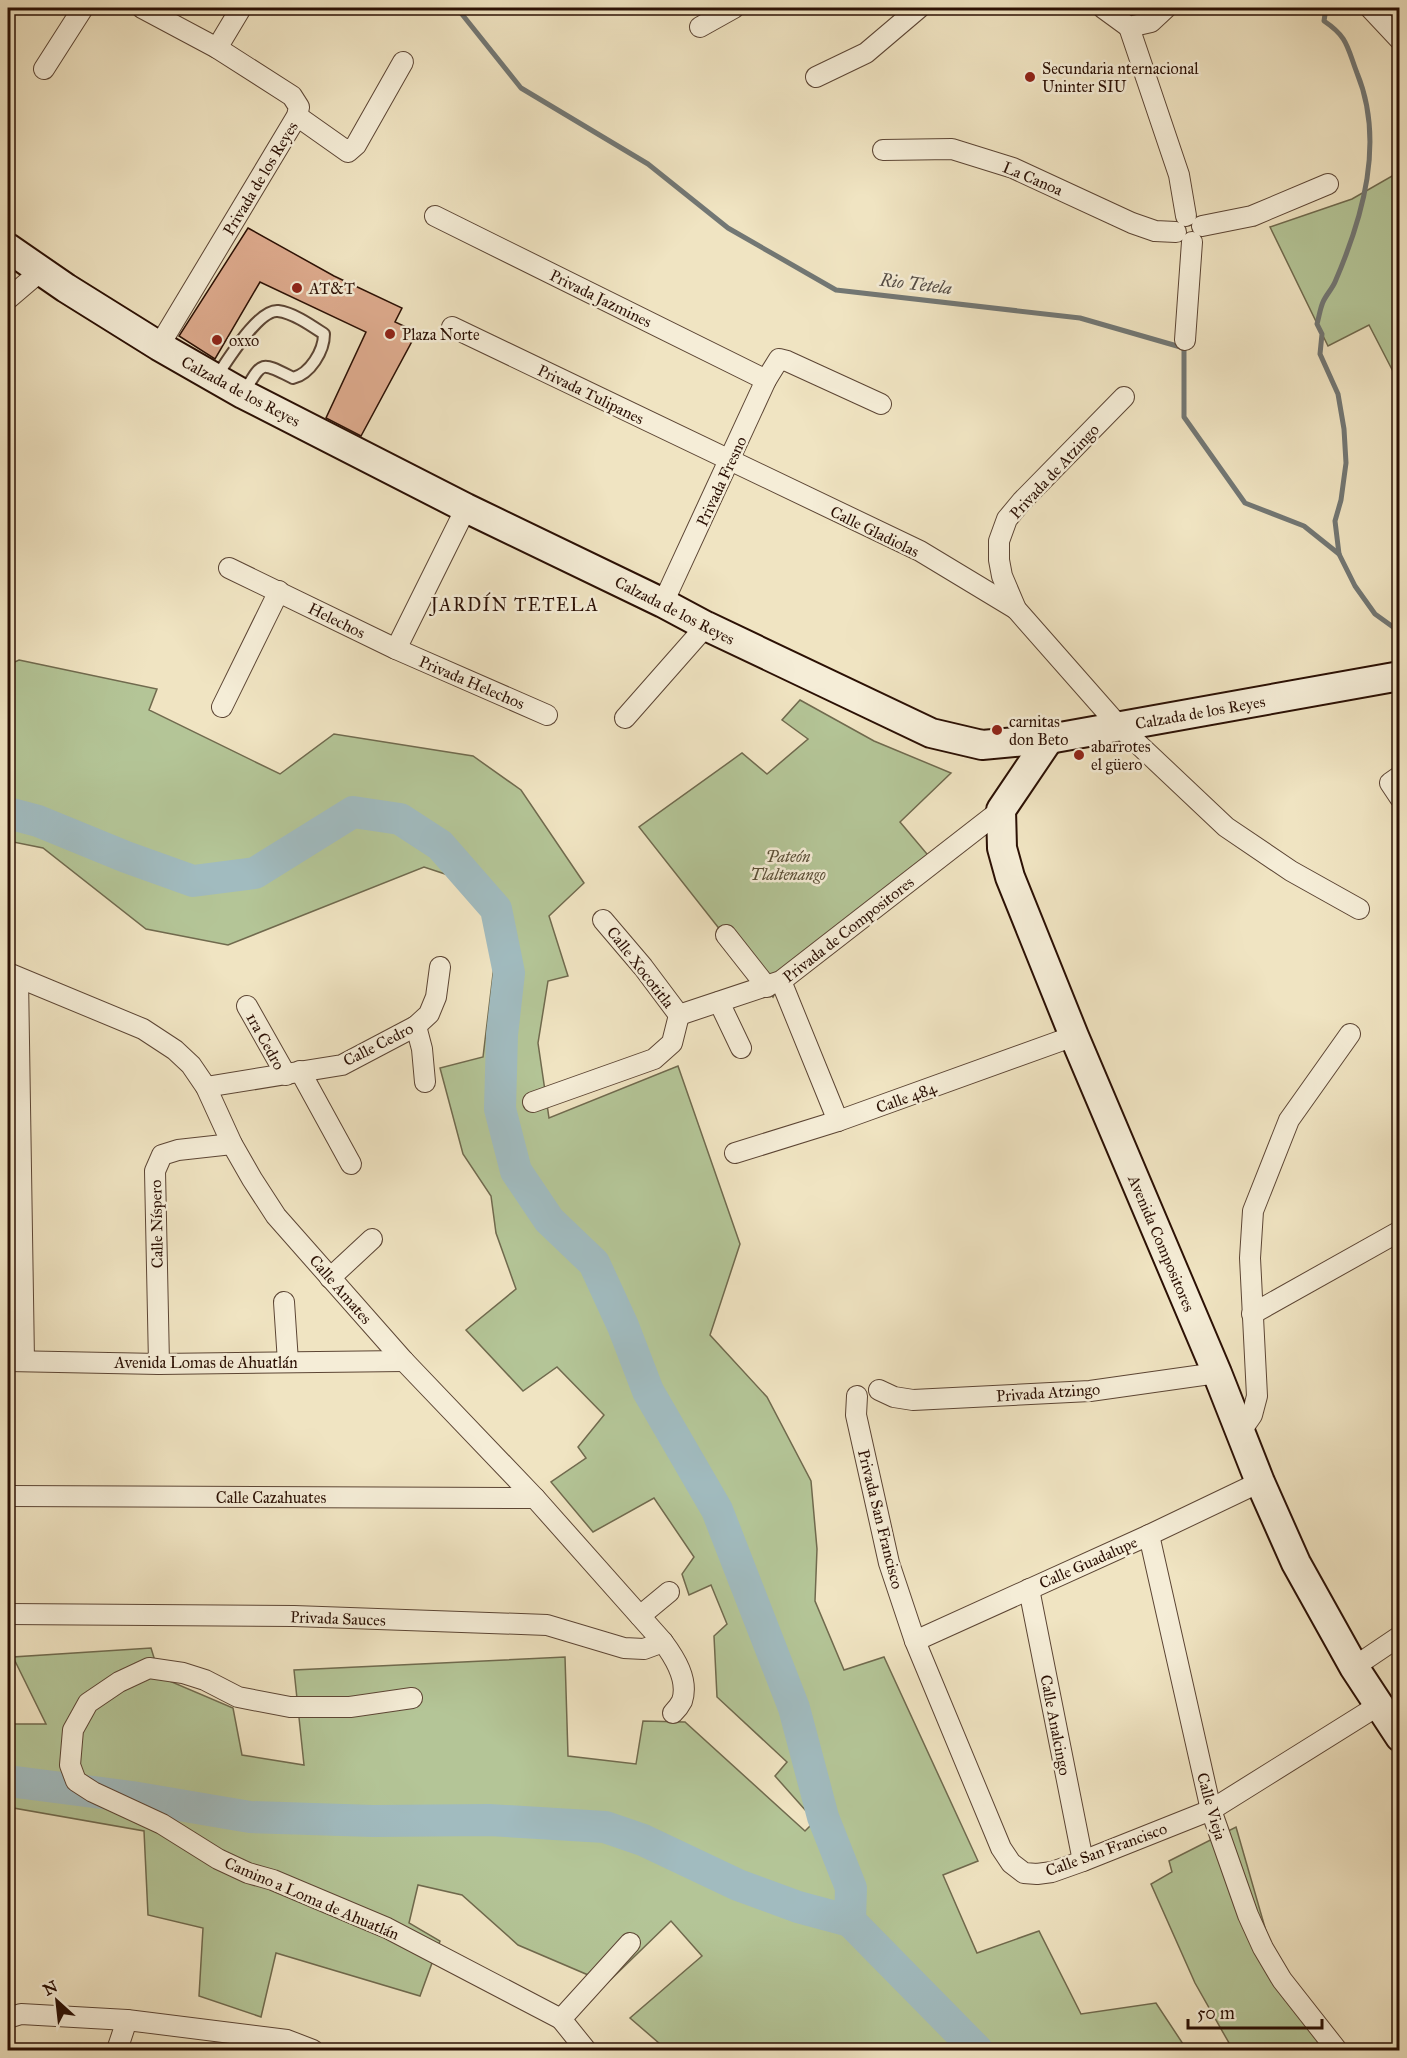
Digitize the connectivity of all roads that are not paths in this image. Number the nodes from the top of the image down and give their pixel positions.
1 (83, 8) edge
2 (142, 8) edge
3 (241, 8) edge
4 (734, 8) edge
5 (919, 8) edge
6 (1103, 8) edge
7 (1166, 8) edge
8 (1370, 8) edge
9 (700, 27) dead end
10 (1129, 27) junction
11 (1400, 40) edge
12 (217, 48) junction
13 (403, 62) dead end
14 (44, 69) dead end
15 (816, 77) dead end
16 (297, 116) junction
17 (883, 150) dead end
18 (1328, 184) dead end
19 (435, 216) dead end
20 (1189, 229) junction
21 (8, 248) edge
22 (42, 270) junction
23 (8, 299) edge
24 (452, 327) dead end
25 (1185, 340) dead end
26 (159, 346) junction
27 (215, 378) junction
28 (766, 380) junction
29 (243, 394) junction
30 (1124, 397) dead end
31 (881, 404) dead end
32 (730, 462) junction
33 (466, 508) junction
34 (229, 568) dead end
35 (279, 591) junction
36 (663, 603) junction
37 (1016, 609) junction
38 (706, 626) junction
39 (396, 649) junction
40 (1400, 676) edge
41 (222, 707) dead end
42 (547, 715) dead end
43 (625, 718) dead end
44 (1123, 730) junction
45 (1049, 739) junction
46 (982, 745) junction
47 (1400, 776) edge
48 (1018, 785) junction
49 (1400, 798) edge
50 (1001, 810) junction
51 (1359, 909) dead end
52 (603, 920) dead end
53 (726, 935) dead end
54 (440, 967) dead end
55 (13, 975) edge
56 (774, 984) junction
57 (719, 1002) junction
58 (247, 1006) dead end
59 (679, 1015) junction
60 (416, 1026) junction
61 (1350, 1034) dead end
62 (1074, 1036) junction
63 (741, 1048) dead end
64 (293, 1073) junction
65 (425, 1082) dead end
66 (206, 1087) junction
67 (533, 1102) dead end
68 (838, 1121) junction
69 (232, 1144) junction
70 (735, 1153) dead end
71 (351, 1164) dead end
72 (1400, 1231) edge
73 (372, 1239) dead end
74 (330, 1278) junction
75 (284, 1302) dead end
76 (1252, 1314) junction
77 (16, 1361) edge
78 (404, 1361) junction
79 (288, 1362) junction
80 (159, 1364) junction
81 (1218, 1373) junction
82 (879, 1390) dead end
83 (857, 1396) dead end
84 (1241, 1431) junction
85 (1260, 1482) junction
86 (8, 1496) edge
87 (535, 1498) junction
88 (1149, 1535) junction
89 (1029, 1589) junction
90 (669, 1592) dead end
91 (8, 1614) edge
92 (640, 1616) junction
93 (1400, 1636) edge
94 (915, 1641) junction
95 (663, 1642) junction
96 (1354, 1667) junction
97 (412, 1698) dead end
98 (1379, 1706) junction
99 (673, 1713) dead end
100 (1400, 1737) edge
101 (1210, 1809) junction
102 (1083, 1861) junction
103 (630, 1943) dead end
104 (8, 2018) edge
105 (561, 2019) junction
106 (127, 2020) junction
107 (117, 2050) edge
108 (313, 2050) edge
109 (586, 2050) edge
110 (1337, 2050) edge

1 - 14 street
2 - 12 street, Privada de los Reyes
3 - 12 street
4 - 9 street
5 - 15 street
6 - 10 street
7 - 10 street
8 - 11 street
10 - 20 street
12 - 16 street, Privada de los Reyes
13 - 16 street
16 - 26 street, Privada de los Reyes
17 - 20 street, La Canoa
18 - 20 street, La Canoa
19 - 28 street, Privada Jazmines
20 - 25 street
21 - 22 street, Calzada de los Reyes
22 - 23 street
22 - 26 street, Calzada de los Reyes
24 - 32 street, Privada Tulipanes
26 - 27 street, Calzada de los Reyes
27 - 29 street, Calzada de los Reyes
27 - 29 lane
28 - 31 street, Privada Fresno
28 - 32 street, Privada Fresno
29 - 33 street, Calzada de los Reyes
30 - 37 street, Privada de Atzingo
32 - 36 street, Privada Fresno
32 - 37 street, Calle Gladiolas
33 - 36 street, Calzada de los Reyes
33 - 39 street
34 - 35 street, Helechos
35 - 39 street, Helechos
35 - 41 street
36 - 38 street, Calzada de los Reyes
37 - 44 street, Privada de Atzingo
38 - 43 street
38 - 46 street, Calzada de los Reyes
39 - 42 street, Privada Helechos
40 - 44 street, Calzada de los Reyes
44 - 45 street, Calzada de los Reyes
44 - 51 street, Privada de Atzingo
45 - 46 street, Calzada de los Reyes
45 - 48 street
46 - 48 street
47 - 49 street
48 - 50 street
50 - 56 street, Privada de Compositores
50 - 62 street, Avenida Compositores
52 - 59 street, Calle Xocotitla
53 - 56 street
54 - 60 street, Calle Cedro
55 - 66 street, Calle Amates
55 - 77 street
56 - 57 street, Privada de Compositores
56 - 68 street
57 - 59 street, Privada de Compositores
57 - 63 street
58 - 64 street, 1ra Cedro
59 - 67 street
60 - 64 street, Calle Cedro
60 - 65 street
61 - 76 street
62 - 68 street, Calle 484
62 - 81 street, Avenida Compositores
64 - 66 street, Calle Cedro
64 - 71 street, 1ra Cedro
66 - 69 street, Calle Amates
68 - 70 street, Calle 484
69 - 74 street, Calle Amates
69 - 80 street, Calle Níspero
72 - 76 street
73 - 74 street
74 - 78 street, Calle Amates
75 - 79 street
76 - 84 street
77 - 80 street, Avenida Lomas de Ahuatlán
78 - 79 street, Avenida Lomas de Ahuatlán
78 - 87 street, Calle Amates
79 - 80 street, Avenida Lomas de Ahuatlán
81 - 82 street, Privada Atzingo
81 - 84 street, Avenida Compositores
83 - 94 street, Privada San Francisco
84 - 85 street, Avenida Compositores
85 - 88 street, Calle Guadalupe
85 - 96 street, Avenida Compositores
86 - 87 street, Calle Cazahuates
87 - 92 street, Calle Amates
88 - 89 street, Calle Guadalupe
88 - 101 street, Calle Vieja
89 - 94 street, Calle Guadalupe
89 - 102 street, Calle Analcingo
90 - 92 street
91 - 95 street, Privada Sauces
92 - 95 street, Calle Amates
93 - 96 street
94 - 102 street, Calle San Francisco
95 - 99 street, Calle Amates
96 - 98 street, Avenida Compositores
97 - 105 street, Camino a Loma de Ahuatlán
98 - 100 street, Avenida Compositores
98 - 101 street, Calle San Francisco
101 - 102 street, Calle San Francisco
101 - 110 street, Calle Vieja
103 - 105 street
104 - 106 street
105 - 109 street, Camino a Loma de Ahuatlán
106 - 107 street
106 - 108 street

